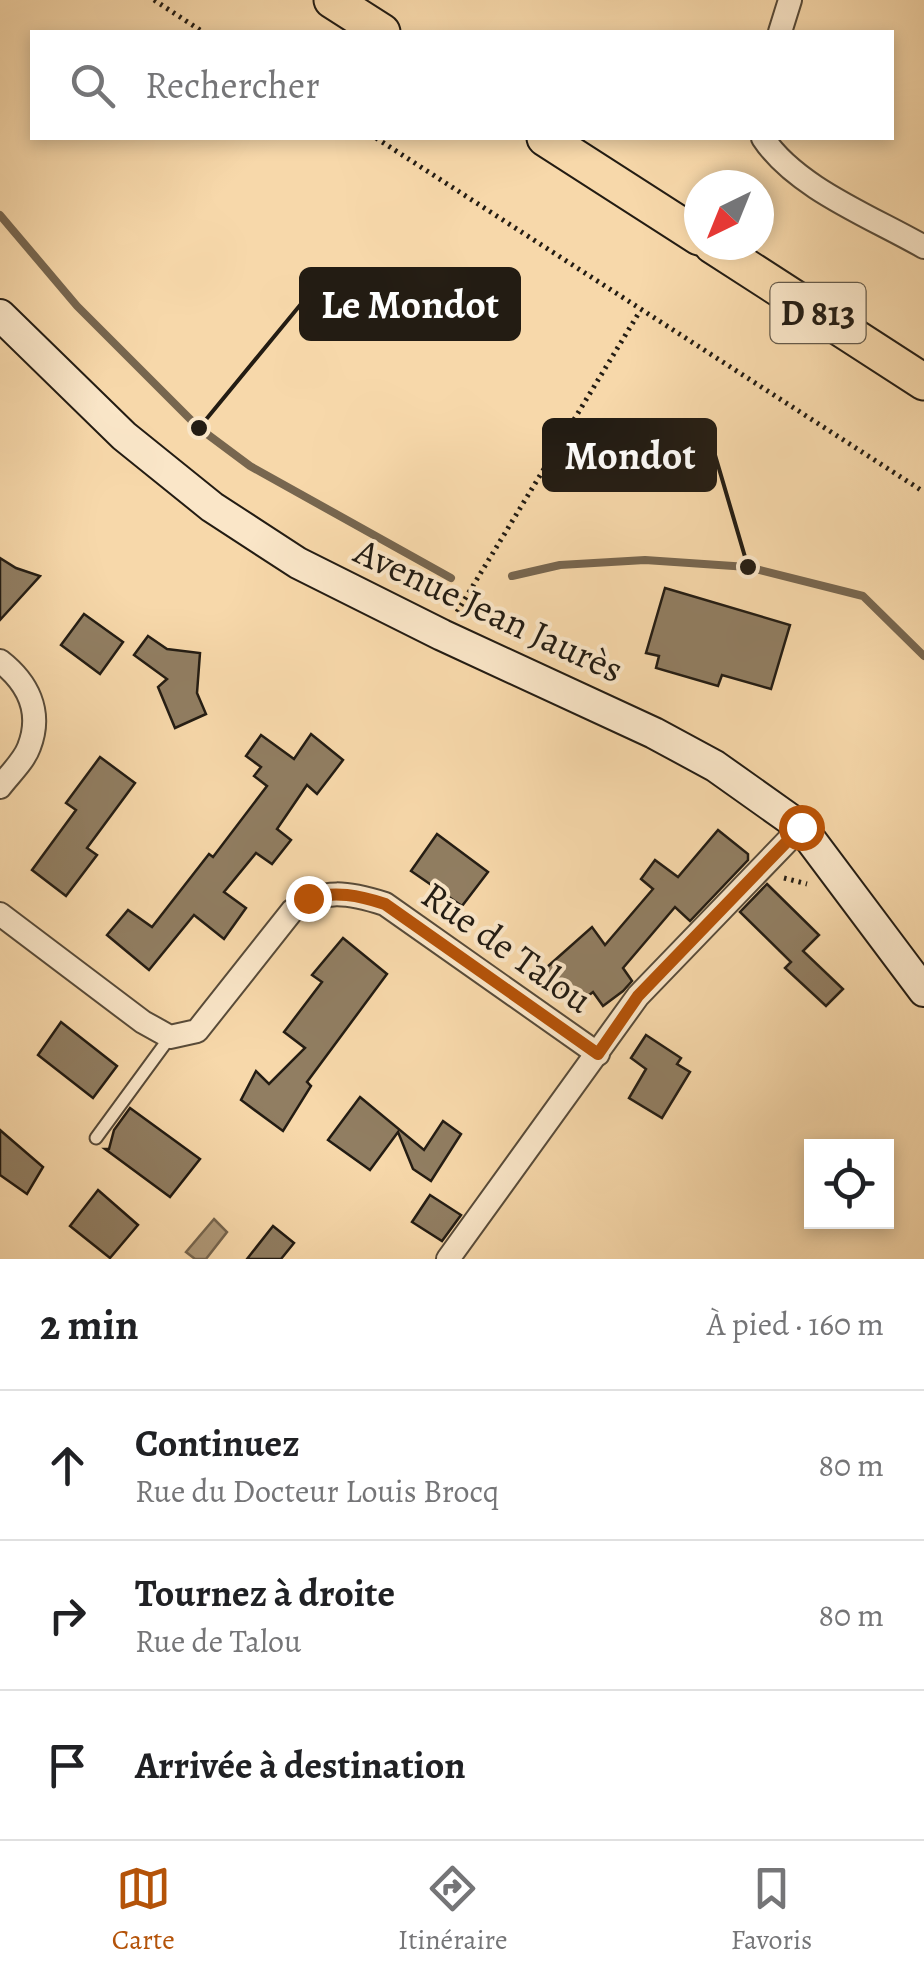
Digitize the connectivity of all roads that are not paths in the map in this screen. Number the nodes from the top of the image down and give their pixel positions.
1 (332, 0) edge
2 (790, 0) edge
3 (379, 30) edge
4 (781, 30) edge
5 (548, 140) edge
6 (764, 140) edge
7 (684, 227) edge
8 (924, 246) edge
9 (735, 260) edge
10 (0, 316) edge
11 (924, 382) edge
12 (0, 661) edge
13 (0, 787) edge
14 (801, 827) junction
15 (0, 914) edge
16 (924, 991) edge
17 (170, 1037) junction
18 (598, 1054) junction
19 (96, 1138) dead end
20 (448, 1259) edge

1 - 3 main road
2 - 4 street
5 - 7 main road
6 - 8 street
9 - 11 main road, D 813
10 - 14 street, Avenue Jean Jaurès
12 - 13 street
14 - 16 street, Avenue Jean Jaurès
14 - 18 street
15 - 17 street
17 - 18 street, Rue de Talou
17 - 19 lane
18 - 20 street

